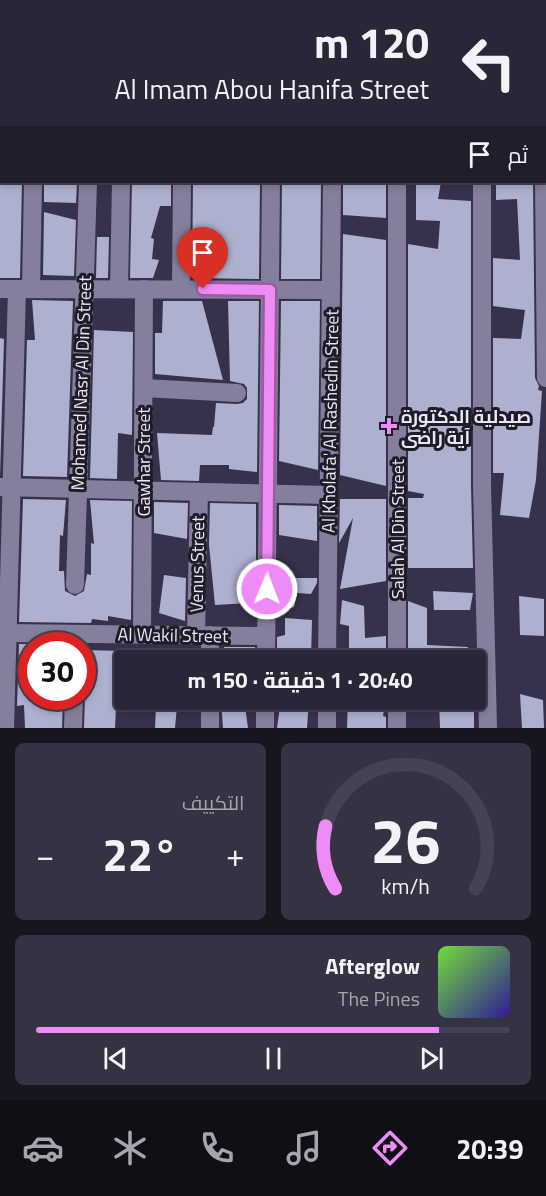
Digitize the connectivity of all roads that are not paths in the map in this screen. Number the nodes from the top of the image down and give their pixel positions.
1 (33, 183) edge
2 (88, 183) edge
3 (121, 183) edge
4 (182, 183) edge
5 (272, 183) edge
6 (332, 183) edge
7 (397, 183) edge
8 (482, 183) edge
9 (544, 183) edge
10 (16, 289) edge
11 (85, 289) junction
12 (119, 289) junction
13 (144, 289) junction
14 (181, 289) junction
15 (270, 290) junction
16 (331, 290) junction
17 (546, 378) edge
18 (144, 388) junction
19 (237, 393) dead end
20 (6, 488) edge
21 (78, 489) junction
22 (143, 491) junction
23 (199, 492) junction
24 (268, 494) junction
25 (329, 495) junction
26 (75, 585) dead end
27 (8, 633) junction
28 (18, 634) edge
29 (142, 635) junction
30 (203, 635) junction
31 (266, 636) junction
32 (96, 638) edge
33 (207, 650) edge
34 (266, 650) edge
35 (327, 650) edge
36 (397, 650) edge
37 (74, 710) edge
38 (210, 710) edge
39 (265, 710) edge
40 (327, 710) edge
41 (397, 710) edge
42 (5, 728) edge
43 (73, 728) edge
44 (210, 728) edge
45 (265, 728) edge
46 (327, 728) edge
47 (397, 728) edge
48 (488, 728) edge

1 - 10 street
2 - 11 street, Mohamed Nasr Al Din Street
3 - 12 street
4 - 14 street
5 - 15 street
6 - 16 street, Al Kholafa' Al Rashedin Street
7 - 36 street, Salah Al Din Street
8 - 48 street
9 - 17 street
10 - 11 street
10 - 20 street
11 - 12 street
11 - 21 street, Mohamed Nasr Al Din Street
12 - 13 street
13 - 14 street
13 - 18 street, Gawhar Street
14 - 15 street
15 - 16 street
15 - 24 street
16 - 25 street, Al Kholafa' Al Rashedin Street
18 - 19 street
18 - 22 street, Gawhar Street
20 - 21 street
20 - 27 street
21 - 22 street
21 - 26 street, Mohamed Nasr Al Din Street
22 - 23 street
22 - 29 street, Gawhar Street
23 - 24 street
23 - 30 street, Venus Street
24 - 25 street
24 - 31 street
25 - 35 street, Al Kholafa' Al Rashedin Street
27 - 28 street, Al Wakil Street
27 - 42 street
29 - 30 street, Al Wakil Street
29 - 32 street, Al Wakil Street
30 - 31 street, Al Wakil Street
30 - 33 street, Venus Street
31 - 34 street
37 - 43 street
38 - 44 street
39 - 45 street
40 - 46 street
41 - 47 street

